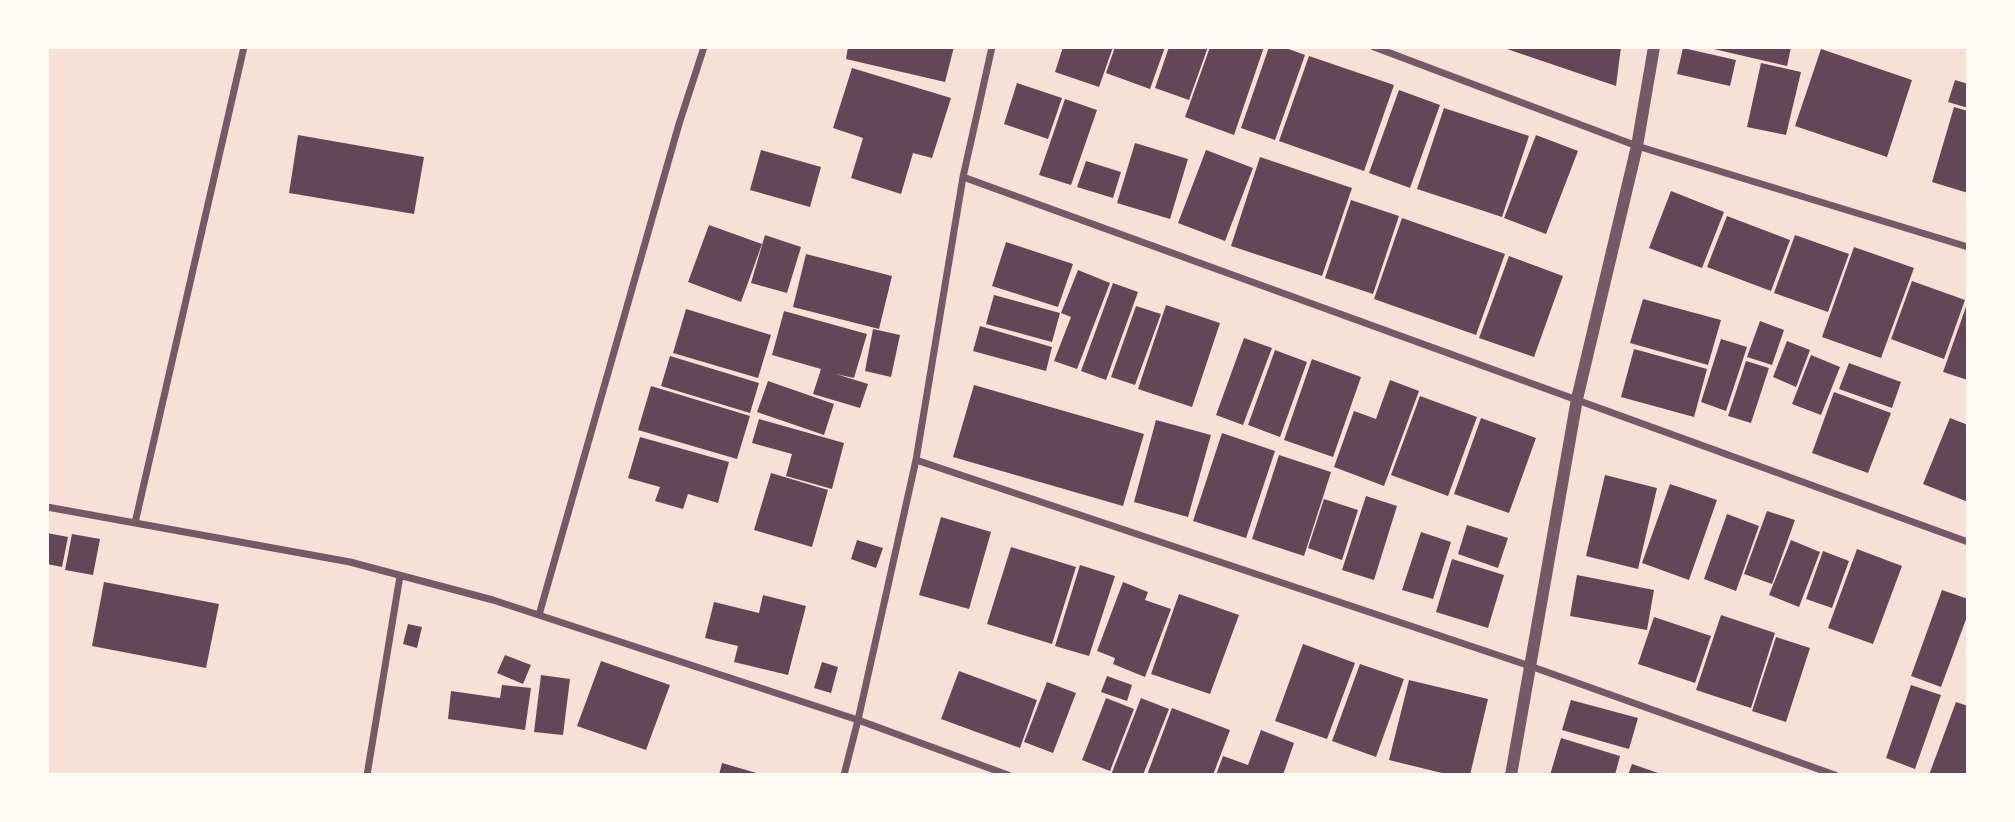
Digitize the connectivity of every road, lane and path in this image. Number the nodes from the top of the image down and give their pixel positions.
1 (244, 47) edge
2 (704, 47) edge
3 (992, 47) edge
4 (1374, 47) edge
5 (1654, 47) edge
6 (1637, 146) junction
7 (963, 177) junction
8 (1968, 247) edge
9 (1577, 399) junction
10 (916, 460) junction
11 (47, 507) edge
12 (135, 523) junction
13 (1968, 542) edge
14 (400, 576) junction
15 (539, 615) junction
16 (1530, 666) junction
17 (858, 720) junction
18 (368, 775) edge
19 (844, 775) edge
20 (1008, 775) edge
21 (1511, 775) edge
22 (1835, 775) edge

1 - 12 street
2 - 15 street
3 - 7 street
4 - 6 street
5 - 6 street
6 - 8 street
6 - 9 street
7 - 9 street
7 - 10 street
9 - 13 street
9 - 16 street
10 - 16 street
10 - 17 street
11 - 12 street
12 - 14 street
14 - 15 street
14 - 18 street
15 - 17 street
16 - 21 street
16 - 22 street
17 - 19 street
17 - 20 street

